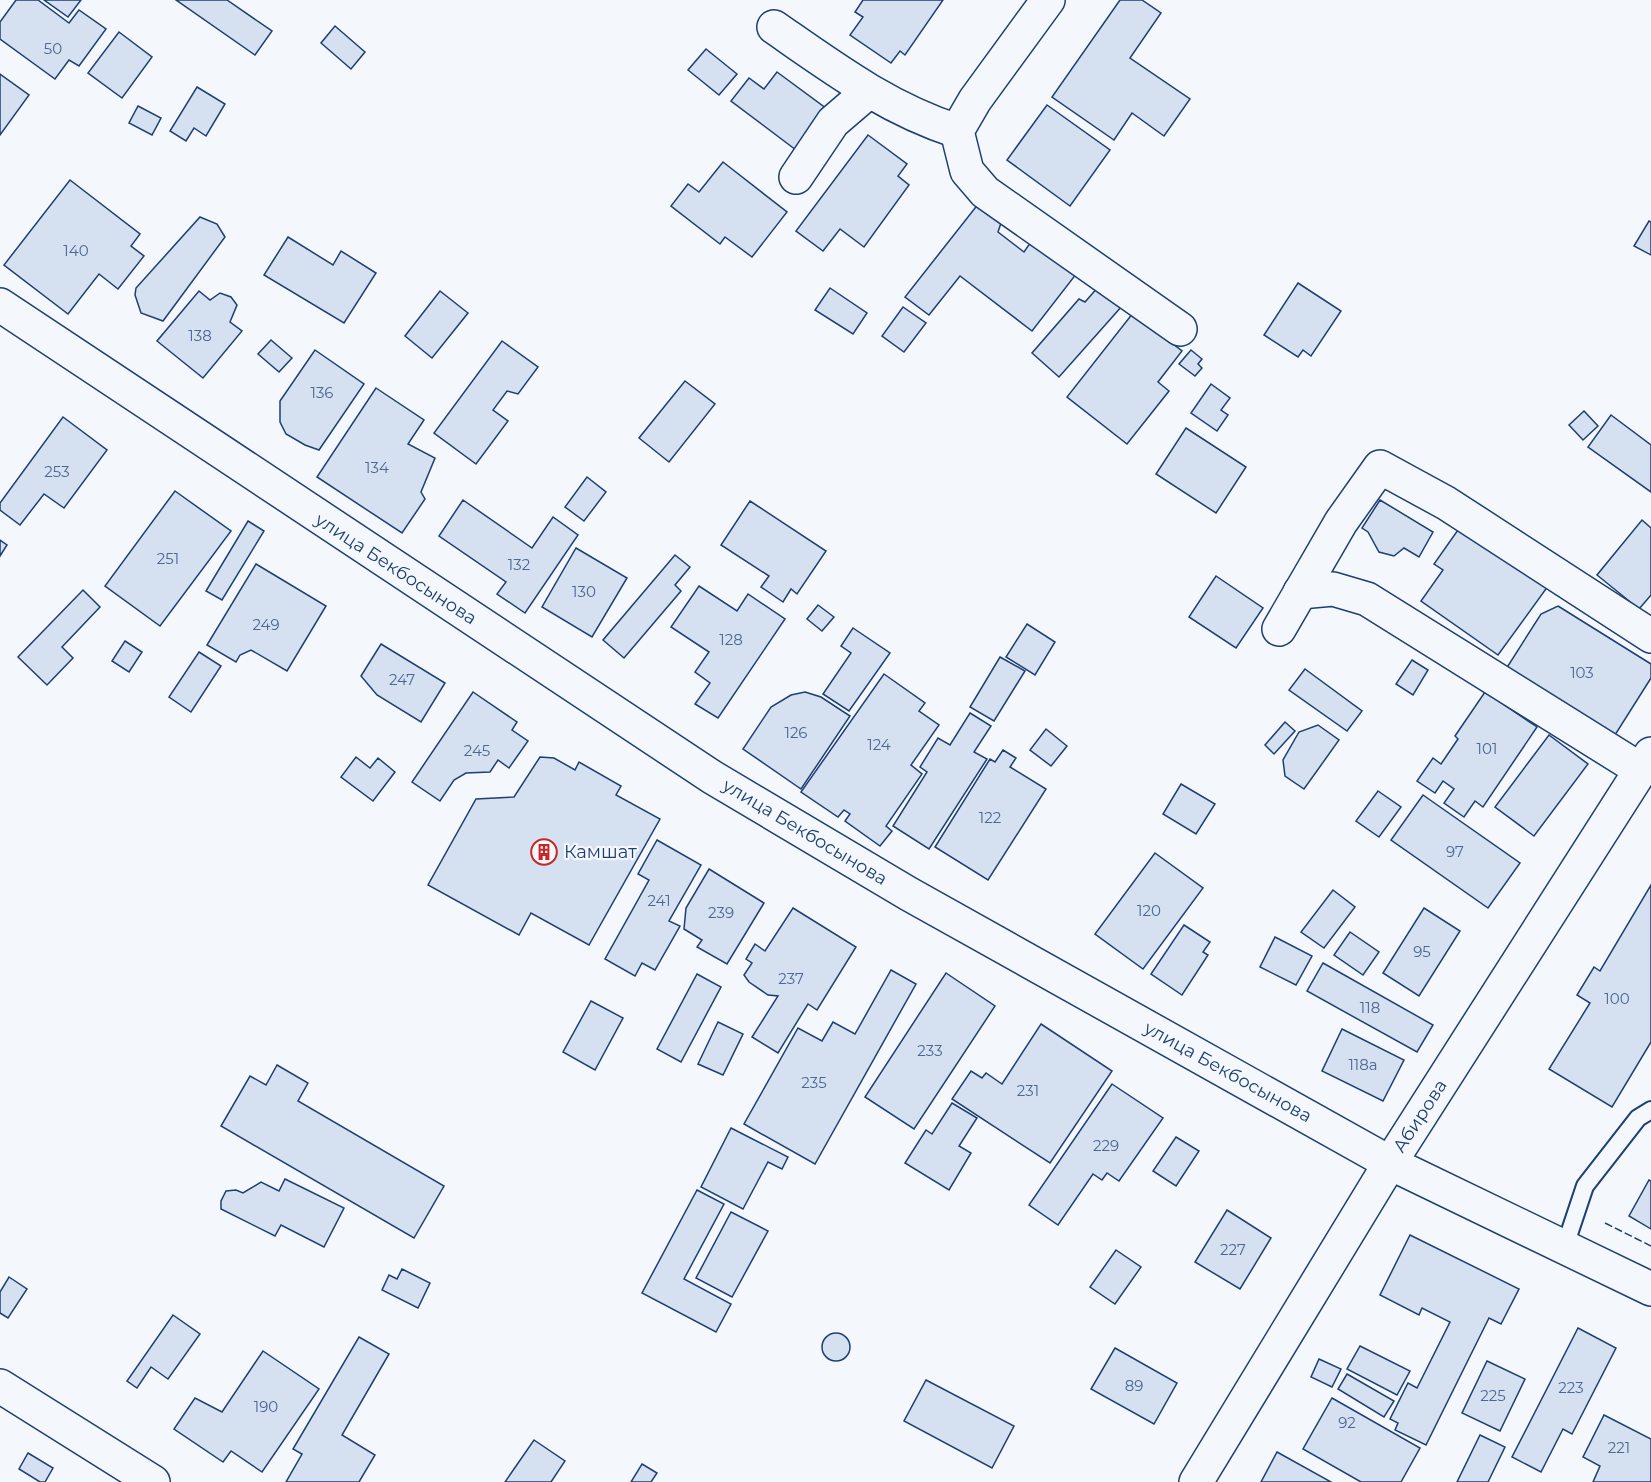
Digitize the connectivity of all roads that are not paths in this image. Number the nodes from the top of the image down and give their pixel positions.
1 (1048, 0) edge
2 (774, 27) dead end
3 (868, 92) junction
4 (957, 131) junction
5 (796, 177) dead end
6 (0, 305) edge
7 (1180, 329) dead end
8 (1300, 592) junction
9 (1279, 629) dead end
10 (1651, 636) edge
11 (1646, 762) edge
12 (1651, 1110) edge
13 (1390, 1163) junction
14 (1565, 1246) junction
15 (1651, 1289) edge
16 (0, 1386) edge
17 (153, 1482) edge
18 (1196, 1482) edge

1 - 4 street
2 - 3 street
3 - 4 street
3 - 5 street
4 - 7 street
6 - 13 street, улица Бекбосынова
8 - 9 street
8 - 10 street
8 - 11 street
11 - 13 street, Абирова
12 - 14 lane
13 - 14 street, улица Бекбосынова
13 - 18 street, Абирова
14 - 15 street, улица Бекбосынова
16 - 17 street

